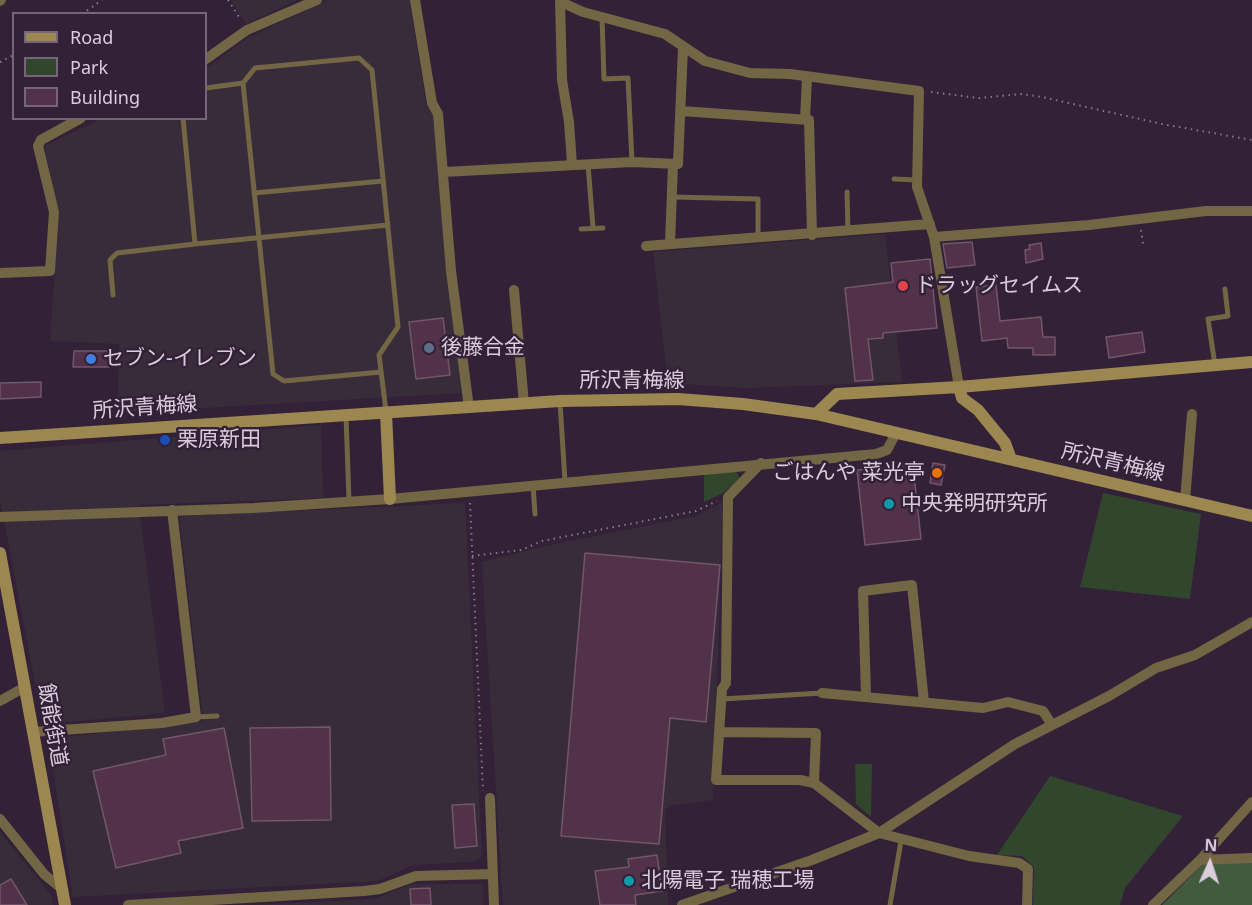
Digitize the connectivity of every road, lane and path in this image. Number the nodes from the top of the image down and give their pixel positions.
1 (102, 0) edge
2 (228, 0) edge
3 (316, 0) edge
4 (415, 0) edge
5 (560, 1) edge
6 (85, 12) edge
7 (602, 17) junction
8 (247, 30) junction
9 (683, 48) junction
10 (207, 58) edge
11 (807, 78) junction
12 (243, 83) junction
13 (207, 87) edge
14 (919, 91) junction
15 (681, 111) junction
16 (77, 120) edge
17 (183, 120) edge
18 (805, 120) junction
19 (1252, 140) edge
20 (632, 162) junction
21 (572, 164) junction
22 (588, 164) junction
23 (673, 165) junction
24 (444, 172) junction
25 (894, 179) dead end
26 (917, 180) junction
27 (383, 181) junction
28 (848, 192) dead end
29 (254, 193) junction
30 (672, 197) junction
31 (1252, 211) edge
32 (1139, 218) junction
33 (930, 224) junction
34 (388, 225) junction
35 (593, 228) junction
36 (603, 228) dead end
37 (580, 229) dead end
38 (848, 231) junction
39 (812, 235) junction
40 (934, 237) junction
41 (259, 238) junction
42 (758, 238) junction
43 (670, 243) junction
44 (195, 244) junction
45 (1143, 244) dead end
46 (646, 246) dead end
47 (0, 273) edge
48 (1225, 289) dead end
49 (514, 290) dead end
50 (113, 296) dead end
51 (1252, 362) edge
52 (1215, 365) junction
53 (381, 372) junction
54 (959, 387) junction
55 (560, 401) junction
56 (524, 404) junction
57 (469, 408) junction
58 (386, 413) junction
59 (345, 414) junction
60 (816, 414) junction
61 (1192, 414) dead end
62 (896, 433) junction
63 (0, 438) edge
64 (1011, 459) junction
65 (761, 463) junction
66 (565, 481) junction
67 (533, 484) junction
68 (469, 491) junction
69 (728, 497) junction
70 (390, 499) junction
71 (1185, 500) junction
72 (349, 501) junction
73 (172, 510) junction
74 (536, 514) dead end
75 (1252, 516) edge
76 (0, 517) edge
77 (0, 553) edge
78 (472, 556) junction
79 (1252, 622) edge
80 (25, 687) junction
81 (822, 693) joint
82 (866, 697) junction
83 (721, 699) junction
84 (0, 701) edge
85 (924, 702) junction
86 (217, 716) dead end
87 (196, 717) junction
88 (1052, 725) junction
89 (33, 732) junction
90 (719, 732) junction
91 (814, 783) junction
92 (487, 795) joint
93 (1252, 802) edge
94 (0, 819) edge
95 (879, 833) junction
96 (902, 841) junction
97 (1252, 858) edge
98 (1200, 860) junction
99 (493, 874) junction
100 (62, 889) junction
101 (65, 905) edge
102 (128, 905) edge
103 (494, 905) edge
104 (682, 905) edge
105 (890, 905) edge
106 (1026, 905) edge
107 (1154, 905) edge

1 - 6 path
2 - 8 path
3 - 8 street
4 - 24 street
5 - 7 street
5 - 21 street
7 - 9 street
7 - 20 lane
8 - 10 street
9 - 11 street
9 - 15 street
11 - 14 street
11 - 18 street
12 - 13 lane
12 - 27 lane
12 - 29 lane
14 - 19 path
14 - 26 street
15 - 18 street
15 - 23 street
16 - 47 street
17 - 44 lane
18 - 39 street
20 - 22 street
20 - 23 street
21 - 22 street
21 - 24 street
22 - 35 lane
23 - 30 street
24 - 57 street
25 - 26 lane
26 - 33 street
27 - 29 lane
27 - 34 lane
28 - 38 lane
29 - 41 lane
30 - 42 lane
30 - 43 street
31 - 32 street
32 - 40 street
32 - 45 path
33 - 38 street
33 - 40 street
34 - 41 lane
34 - 53 lane
35 - 36 lane
35 - 37 lane
38 - 39 street
39 - 42 street
40 - 54 street
41 - 44 lane
41 - 53 lane
42 - 43 street
43 - 46 street
44 - 50 lane
48 - 52 lane
49 - 56 street
51 - 52 main road
52 - 54 main road
53 - 58 lane
54 - 60 main road
54 - 64 main road
55 - 56 main road, 所沢青梅線
55 - 60 main road, 所沢青梅線
55 - 66 lane
56 - 57 main road, 所沢青梅線
57 - 58 main road, 所沢青梅線
58 - 59 main road, 所沢青梅線
58 - 70 main road
59 - 63 main road, 所沢青梅線
59 - 72 lane
60 - 62 main road, 所沢青梅線
61 - 71 street
62 - 64 main road, 所沢青梅線
62 - 65 street
64 - 71 main road, 所沢青梅線
65 - 66 street
65 - 69 street
66 - 67 street
67 - 68 street
67 - 74 lane
68 - 70 street
68 - 78 path
69 - 78 path
69 - 83 street
70 - 72 street
71 - 75 main road, 所沢青梅線
72 - 73 street
73 - 76 street
73 - 87 street
77 - 80 main road, 飯能街道
78 - 92 path
79 - 88 street
80 - 84 street
80 - 89 main road, 飯能街道
81 - 82 street
81 - 83 lane
82 - 85 street
82 - 85 street
83 - 90 street
85 - 88 street
86 - 87 lane
87 - 89 street
88 - 95 street
89 - 100 main road, 飯能街道
90 - 91 street
90 - 91 street
91 - 95 street
92 - 99 street
93 - 98 street
94 - 100 street
95 - 96 street
95 - 104 street
96 - 105 lane
96 - 106 street
97 - 98 street
98 - 107 street
99 - 102 street
99 - 103 street
100 - 101 main road, 飯能街道

